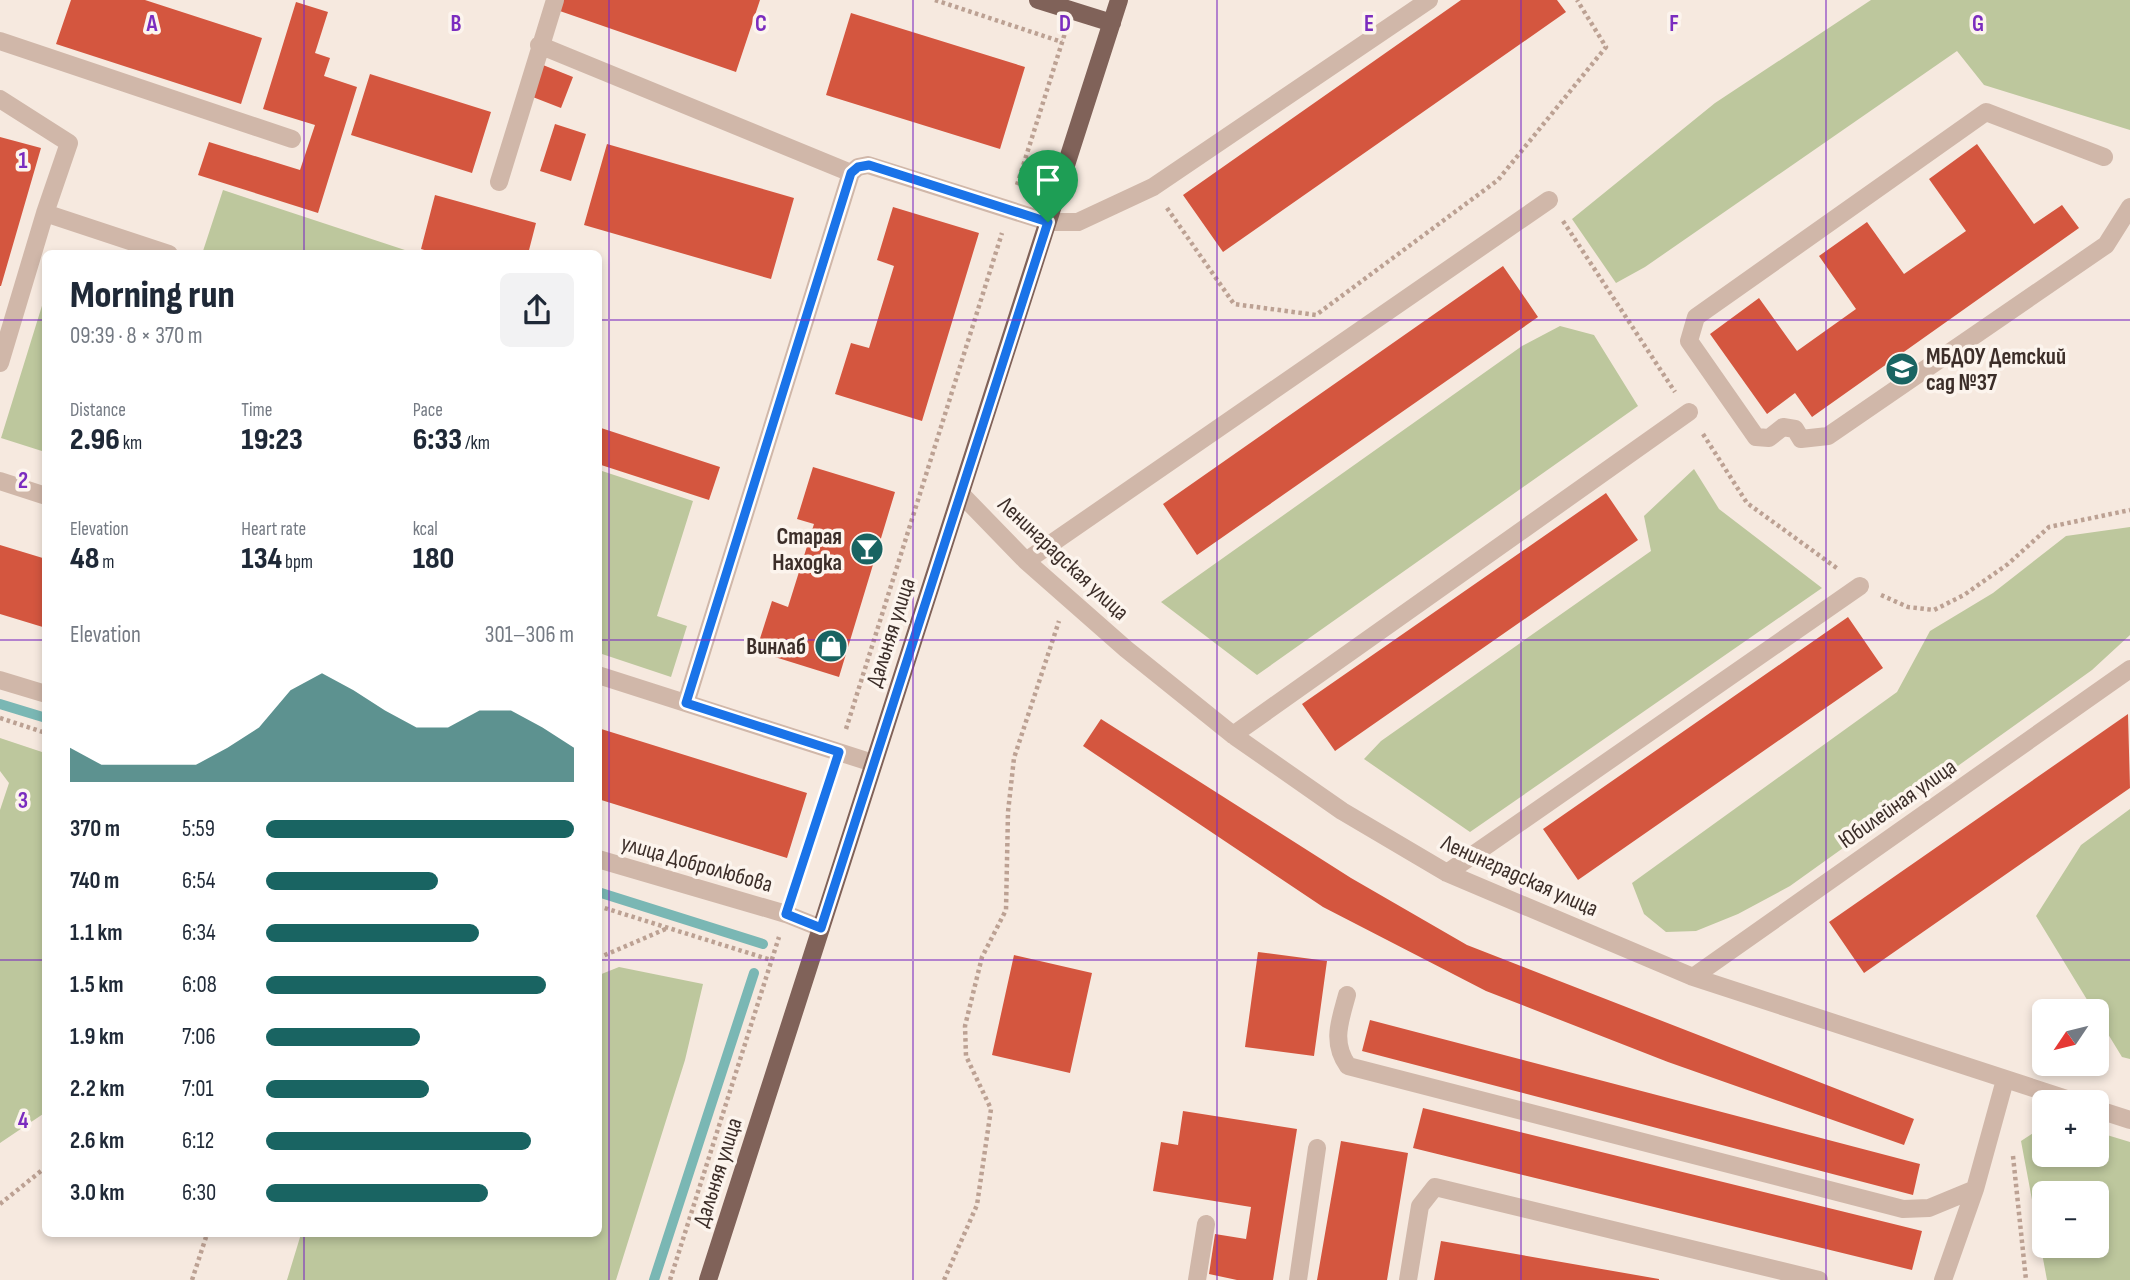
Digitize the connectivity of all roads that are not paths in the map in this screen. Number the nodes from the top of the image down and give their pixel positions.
1 (555, 0) edge
2 (1038, 0) edge
3 (1119, 0) edge
4 (1429, 0) edge
5 (1112, 23) junction
6 (0, 41) edge
7 (539, 45) junction
8 (0, 99) edge
9 (292, 139) dead end
10 (2104, 157) dead end
11 (851, 173) junction
12 (499, 181) dead end
13 (1549, 200) dead end
14 (2130, 207) edge
15 (45, 213) junction
16 (1048, 222) junction
17 (157, 250) edge
18 (0, 363) edge
19 (1689, 412) dead end
20 (0, 481) edge
21 (961, 494) junction
22 (42, 495) edge
23 (1026, 561) junction
24 (1860, 586) dead end
25 (2130, 669) edge
26 (602, 675) edge
27 (0, 680) edge
28 (42, 693) edge
29 (686, 703) junction
30 (1233, 734) junction
31 (873, 763) junction
32 (602, 860) edge
33 (1447, 873) junction
34 (821, 928) junction
35 (1693, 976) junction
36 (1347, 995) dead end
37 (2005, 1080) junction
38 (2037, 1090) edge
39 (2109, 1113) edge
40 (2130, 1120) edge
41 (1317, 1148) dead end
42 (1975, 1189) junction
43 (1206, 1224) dead end
44 (708, 1280) edge
45 (1197, 1280) edge
46 (1298, 1280) edge
47 (1408, 1280) edge
48 (1819, 1280) edge
49 (1943, 1280) edge

1 - 7 street
2 - 5 main road
3 - 5 main road, Дальняя улица
4 - 16 street
5 - 16 main road, Дальняя улица
6 - 9 street
7 - 11 street
7 - 12 street
8 - 15 street
10 - 14 street
11 - 16 street
11 - 29 street
13 - 23 street
15 - 17 street
15 - 18 street
16 - 21 main road, Дальняя улица
19 - 30 street
20 - 22 street
21 - 23 street, Ленинградская улица
21 - 31 main road, Дальняя улица
23 - 30 street, Ленинградская улица
24 - 33 street
25 - 35 street, Юбилейная улица
26 - 29 street
27 - 28 street
29 - 31 street
30 - 33 street, Ленинградская улица
31 - 34 main road, Дальняя улица
32 - 34 street, улица Добролюбова
33 - 35 street, Ленинградская улица
34 - 44 main road, Дальняя улица
35 - 37 street, Ленинградская улица
36 - 42 street
37 - 38 street, Ленинградская улица
37 - 42 street
39 - 40 street
41 - 46 street
42 - 49 street
43 - 45 street
47 - 48 street

